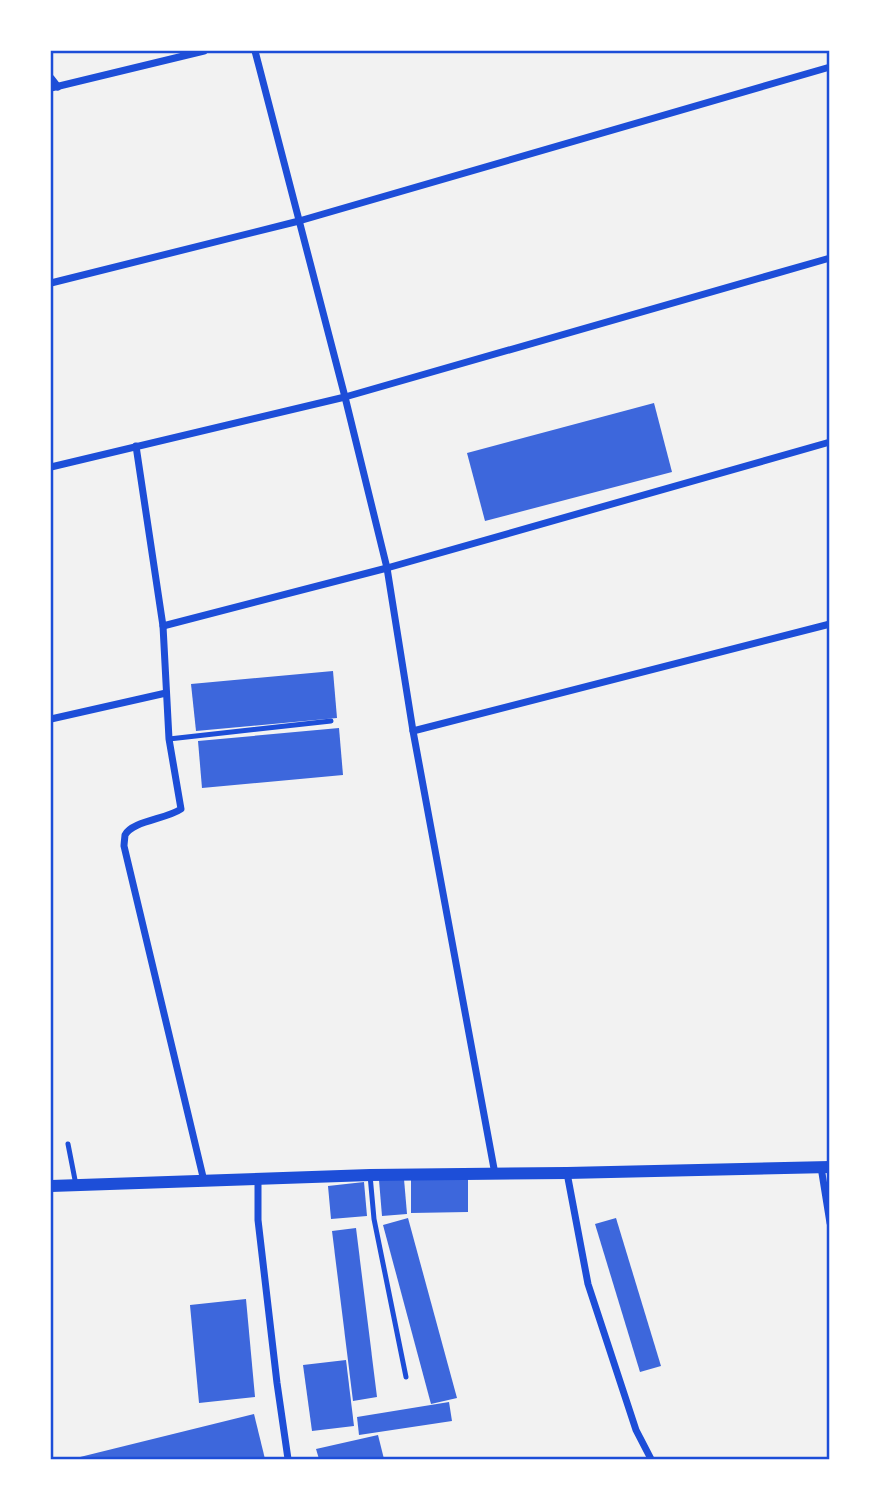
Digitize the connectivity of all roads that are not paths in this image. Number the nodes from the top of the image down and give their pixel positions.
1 (204, 51) edge
2 (255, 51) edge
3 (830, 67) edge
4 (51, 78) edge
5 (54, 88) edge
6 (299, 221) junction
7 (830, 258) edge
8 (51, 283) edge
9 (345, 397) junction
10 (830, 442) edge
11 (136, 446) junction
12 (51, 467) edge
13 (387, 568) junction
14 (830, 624) edge
15 (163, 626) junction
16 (166, 693) junction
17 (51, 719) edge
18 (331, 721) dead end
19 (413, 731) junction
20 (169, 739) junction
21 (68, 1144) dead end
22 (826, 1167) edge
23 (567, 1173) junction
24 (495, 1174) junction
25 (370, 1175) junction
26 (258, 1180) junction
27 (204, 1181) junction
28 (76, 1185) junction
29 (51, 1186) edge
30 (830, 1223) edge
31 (406, 1377) dead end
32 (288, 1459) edge
33 (651, 1459) edge

1 - 5 street
2 - 6 street
3 - 6 street
4 - 5 street
6 - 8 street
6 - 9 street
7 - 9 street
9 - 11 street
9 - 13 street
10 - 13 street
11 - 12 street
11 - 15 street
13 - 15 street
13 - 19 street
14 - 19 street
15 - 16 street
16 - 17 street
16 - 20 street
18 - 20 lane
19 - 24 street
20 - 27 street
21 - 28 lane
22 - 23 street
22 - 30 street
23 - 24 street
23 - 33 street
24 - 25 street
25 - 26 street
25 - 31 lane
26 - 27 street
26 - 32 street
27 - 28 street
28 - 29 street

